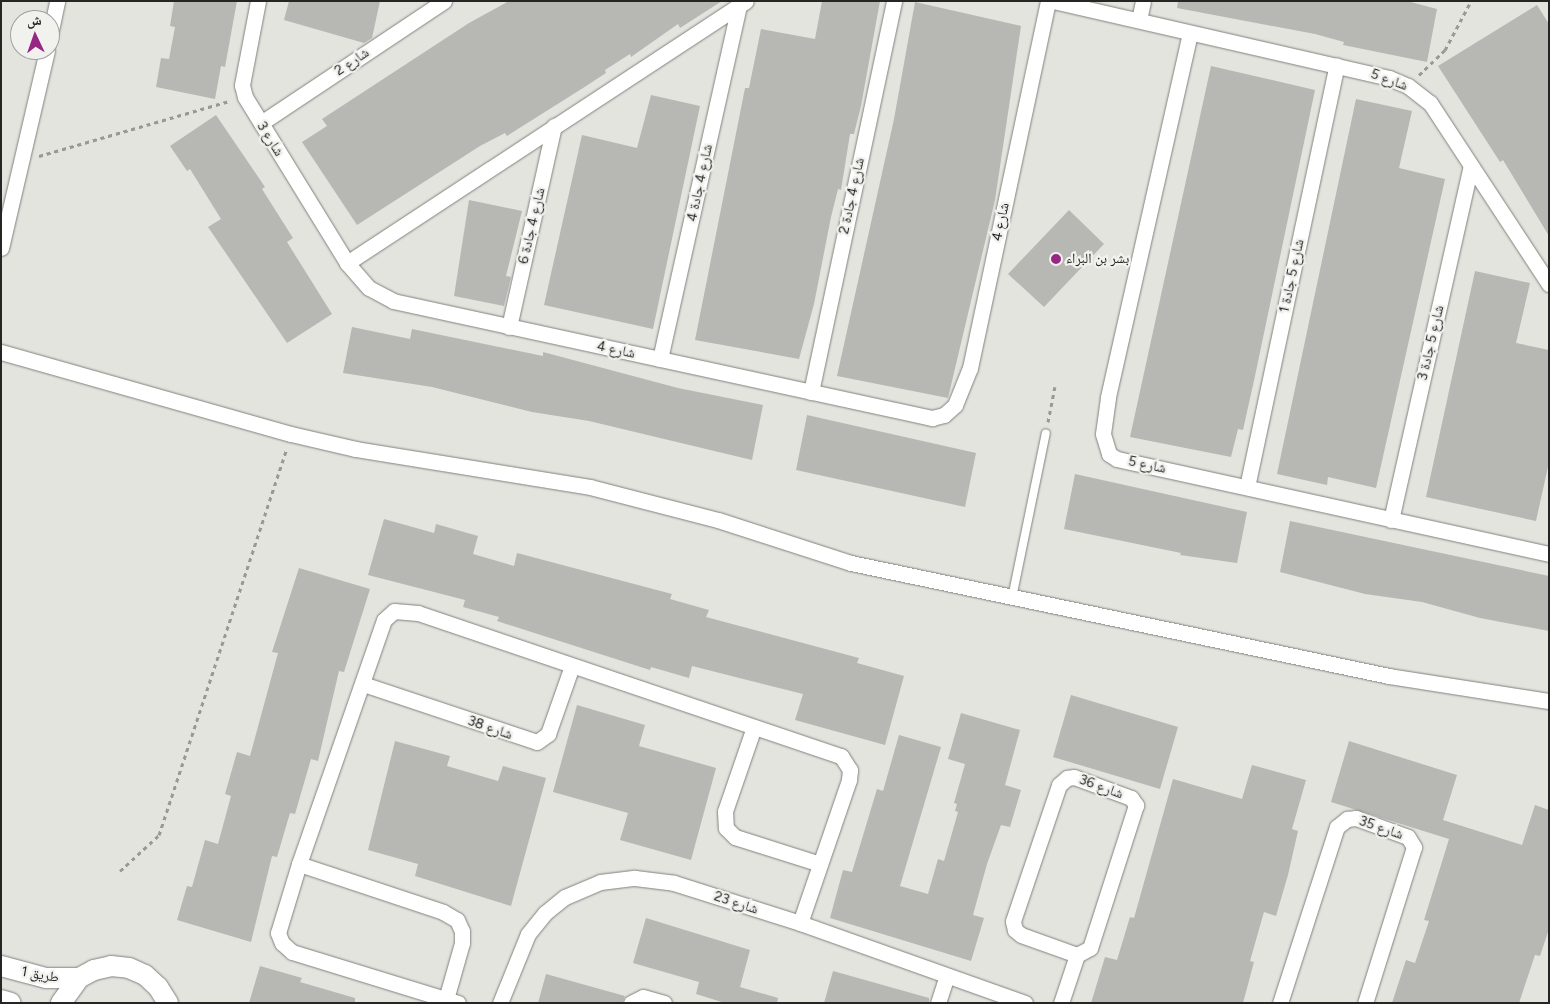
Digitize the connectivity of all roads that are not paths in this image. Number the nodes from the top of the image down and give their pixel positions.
1 (258, 1) edge
2 (444, 1) edge
3 (894, 1) edge
4 (1048, 1) edge
5 (1053, 1) edge
6 (1143, 1) edge
7 (742, 4) edge
8 (1109, 7) edge
9 (1139, 20) junction
10 (1190, 33) junction
11 (45, 60) edge
12 (1337, 65) junction
13 (261, 123) junction
14 (554, 126) junction
15 (1471, 166) junction
16 (1, 248) edge
17 (347, 263) junction
18 (1549, 284) edge
19 (509, 327) junction
20 (1, 352) edge
21 (660, 359) junction
22 (811, 392) junction
23 (1046, 432) road end
24 (1246, 487) junction
25 (1391, 520) junction
26 (1548, 549) edge
27 (1012, 598) junction
28 (572, 666) junction
29 (363, 684) junction
30 (1549, 701) edge
31 (754, 727) junction
32 (299, 864) junction
33 (820, 864) junction
34 (800, 923) junction
35 (1077, 955) junction
36 (1, 966) edge
37 (947, 976) junction
38 (79, 978) junction
39 (1, 1000) edge
40 (452, 1001) edge
41 (12, 1003) edge
42 (61, 1003) edge
43 (168, 1003) edge
44 (500, 1003) edge
45 (631, 1003) edge
46 (664, 1003) edge
47 (938, 1003) edge
48 (1025, 1003) edge
49 (1061, 1003) edge
50 (1280, 1003) edge
51 (1365, 1003) edge

1 - 13 street, شارع 3
2 - 13 street, شارع 2
3 - 22 street, شارع 4 جادة 2
4 - 22 street, شارع 4
5 - 8 street
6 - 9 street
7 - 14 street
7 - 21 street, شارع 4 جادة 4
8 - 9 street
9 - 10 street, شارع 5
10 - 12 street, شارع 5
10 - 24 street, شارع 5
11 - 16 street
12 - 15 street, شارع 5
12 - 24 street, شارع 5 جادة 1
13 - 17 street, شارع 3
14 - 17 street
14 - 19 street, شارع 4 جادة 6
15 - 18 street, شارع 5
15 - 25 street, شارع 5 جادة 3
17 - 19 street, شارع 4
19 - 21 street, شارع 4
20 - 27 street
21 - 22 street, شارع 4
23 - 27 lane
24 - 25 street, شارع 5
25 - 26 street, شارع 5
27 - 30 street
28 - 29 street
28 - 29 street, شارع 38
28 - 31 street
29 - 32 street
31 - 33 street
31 - 33 street
32 - 40 street
32 - 40 street
33 - 34 street
34 - 37 street, شارع 23
34 - 44 street, شارع 23
35 - 35 street, شارع 36
35 - 49 street, شارع 36
36 - 38 street, طريق 1
37 - 47 street
37 - 48 street, شارع 23
38 - 42 street
38 - 43 street
39 - 41 street
45 - 46 street
50 - 51 street, شارع 35

